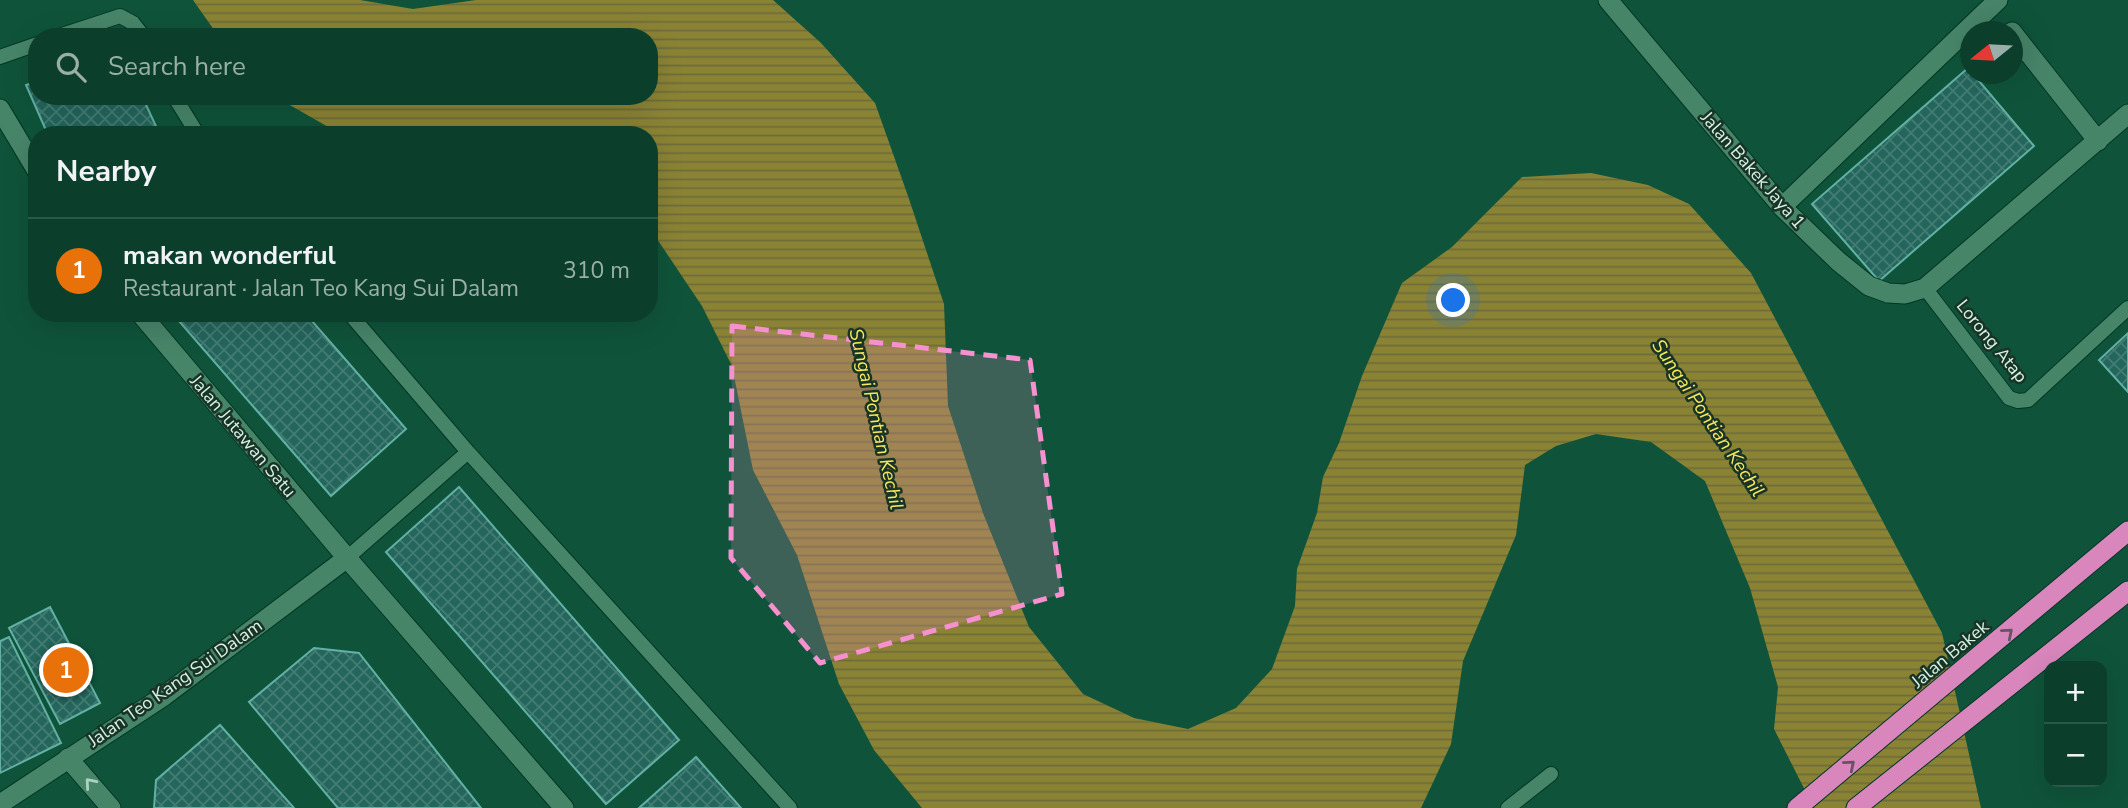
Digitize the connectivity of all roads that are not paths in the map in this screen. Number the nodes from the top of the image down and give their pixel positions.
1 (1608, 0) edge
2 (1992, 2) edge
3 (2005, 21) edge
4 (83, 28) edge
5 (137, 28) edge
6 (2023, 46) edge
7 (28, 47) edge
8 (0, 57) edge
9 (180, 105) edge
10 (0, 109) edge
11 (2128, 114) edge
12 (192, 126) edge
13 (2098, 141) junction
14 (28, 157) edge
15 (1782, 207) junction
16 (1925, 288) junction
17 (2128, 308) edge
18 (148, 322) edge
19 (357, 322) edge
20 (468, 452) junction
21 (2128, 531) edge
22 (347, 558) junction
23 (2128, 591) edge
24 (68, 758) junction
25 (1551, 774) dead end
26 (0, 804) edge
27 (111, 808) edge
28 (564, 808) edge
29 (790, 808) edge
30 (1508, 808) edge
31 (1797, 808) edge
32 (1856, 808) edge

1 - 15 street, Jalan Bakek Jaya 1
2 - 3 street
2 - 15 street
4 - 5 lane
6 - 13 street
7 - 8 lane
9 - 12 lane
10 - 14 street
11 - 13 street
13 - 16 street
15 - 16 street, Jalan Bakek Jaya 1
16 - 17 lane, Lorong Atap
18 - 22 street, Jalan Jutawan Satu
19 - 20 lane
20 - 22 lane
20 - 29 lane
31 -> 21 highway, Jalan Bakek
22 - 24 street, Jalan Teo Kang Sui Dalam
22 - 28 street, Jalan Jutawan Satu
23 - 32 highway
24 - 26 street, Jalan Teo Kang Sui Dalam
27 -> 24 street
25 - 30 lane

